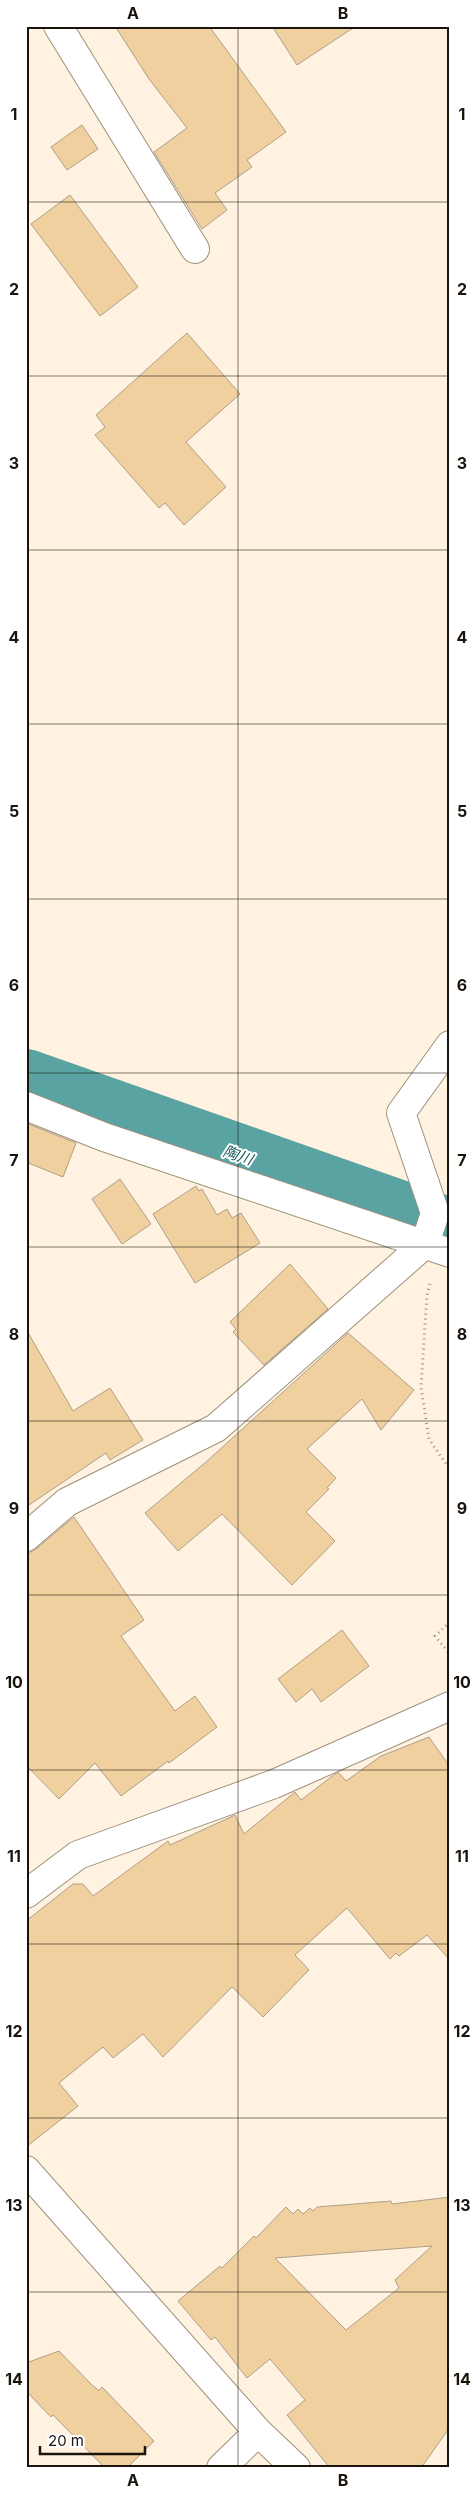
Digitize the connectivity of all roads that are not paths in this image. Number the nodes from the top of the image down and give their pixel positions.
1 (58, 26) edge
2 (195, 249) dead end
3 (450, 1045) edge
4 (26, 1106) edge
5 (436, 1238) edge
6 (26, 1537) edge
7 (450, 1706) edge
8 (26, 1894) edge
9 (26, 2170) edge
10 (258, 2432) junction
11 (221, 2468) edge
12 (296, 2468) edge

1 - 2 street
3 - 5 street
4 - 5 street
5 - 6 street
7 - 8 street
9 - 10 street
10 - 11 street
10 - 12 street

